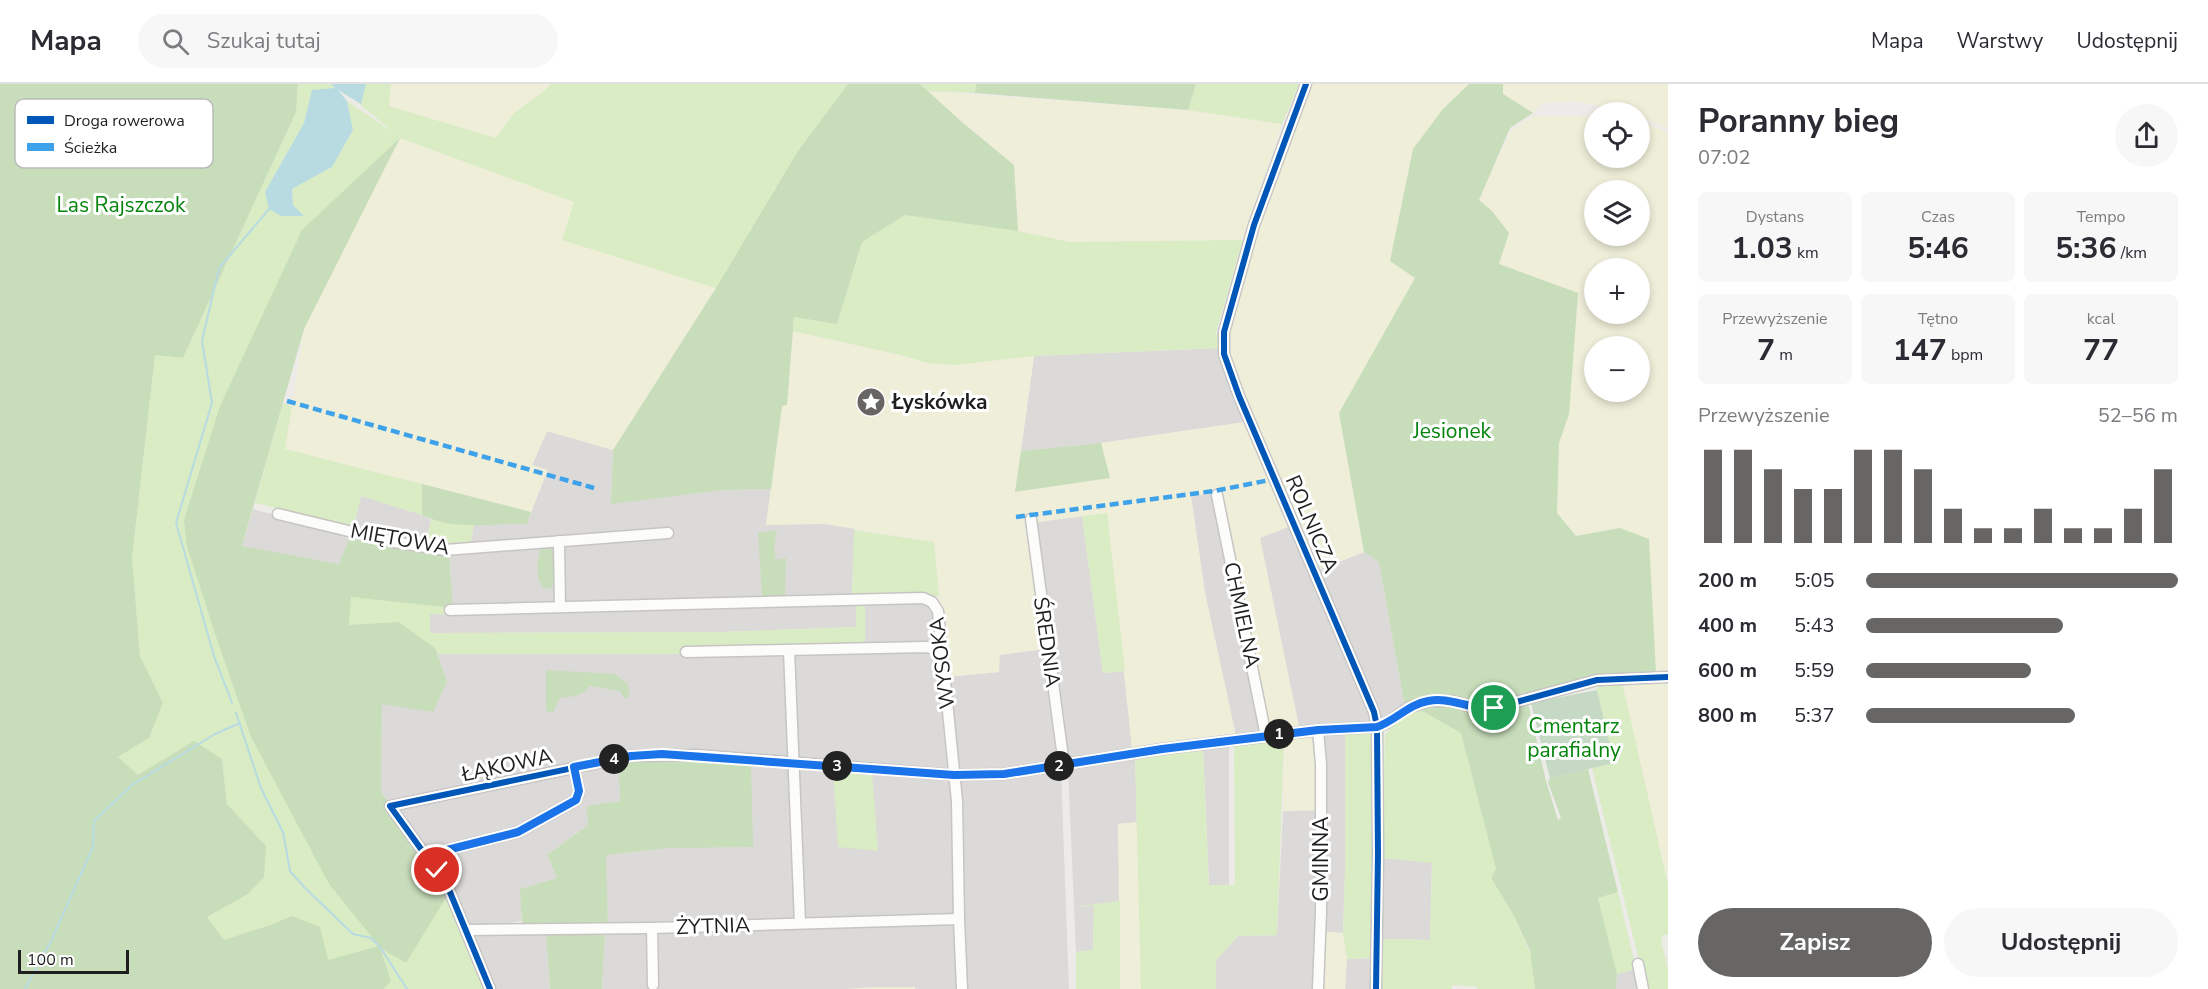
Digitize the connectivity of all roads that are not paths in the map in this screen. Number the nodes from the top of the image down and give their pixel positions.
1 (1306, 84) edge
2 (1216, 495) dead end
3 (278, 514) dead end
4 (1031, 519) dead end
5 (668, 533) dead end
6 (559, 541) junction
7 (560, 607) junction
8 (450, 610) dead end
9 (789, 650) junction
10 (942, 650) junction
11 (686, 652) dead end
12 (1668, 677) edge
13 (1377, 727) junction
14 (1318, 730) junction
15 (1266, 736) junction
16 (792, 762) junction
17 (1064, 765) junction
18 (574, 767) junction
19 (954, 775) junction
20 (427, 855) junction
21 (958, 919) junction
22 (800, 923) junction
23 (652, 928) junction
24 (467, 930) junction
25 (1638, 964) dead end
26 (653, 985) dead end
27 (490, 989) edge
28 (962, 989) edge
29 (1318, 989) edge
30 (1376, 989) edge
31 (1643, 989) edge

1 - 13 street, ROLNICZA
2 - 15 street, CHMIELNA
3 - 6 street, MIĘTOWA
4 - 17 street, ŚREDNIA
5 - 6 street, MIĘTOWA
6 - 7 street
7 - 8 street, WYSOKA
7 - 10 street, WYSOKA
9 - 10 street
9 - 11 street
9 - 16 street
10 - 19 street, WYSOKA
12 - 13 street
13 - 14 street, ŁĄKOWA
13 - 30 street, ROLNICZA
14 - 15 street, ŁĄKOWA
14 - 29 street, GMINNA
15 - 17 street, ŁĄKOWA
16 - 18 street, ŁĄKOWA
16 - 19 street, ŁĄKOWA
16 - 22 street
17 - 19 street, ŁĄKOWA
18 - 20 street
18 - 20 street, ŁĄKOWA
19 - 21 street, WYSOKA
20 - 24 street, ŁĄKOWA
21 - 22 street, ŻYTNIA
21 - 28 street, WYSOKA
22 - 23 street, ŻYTNIA
23 - 24 street, ŻYTNIA
23 - 26 street
24 - 27 street, ŁĄKOWA
25 - 31 street

